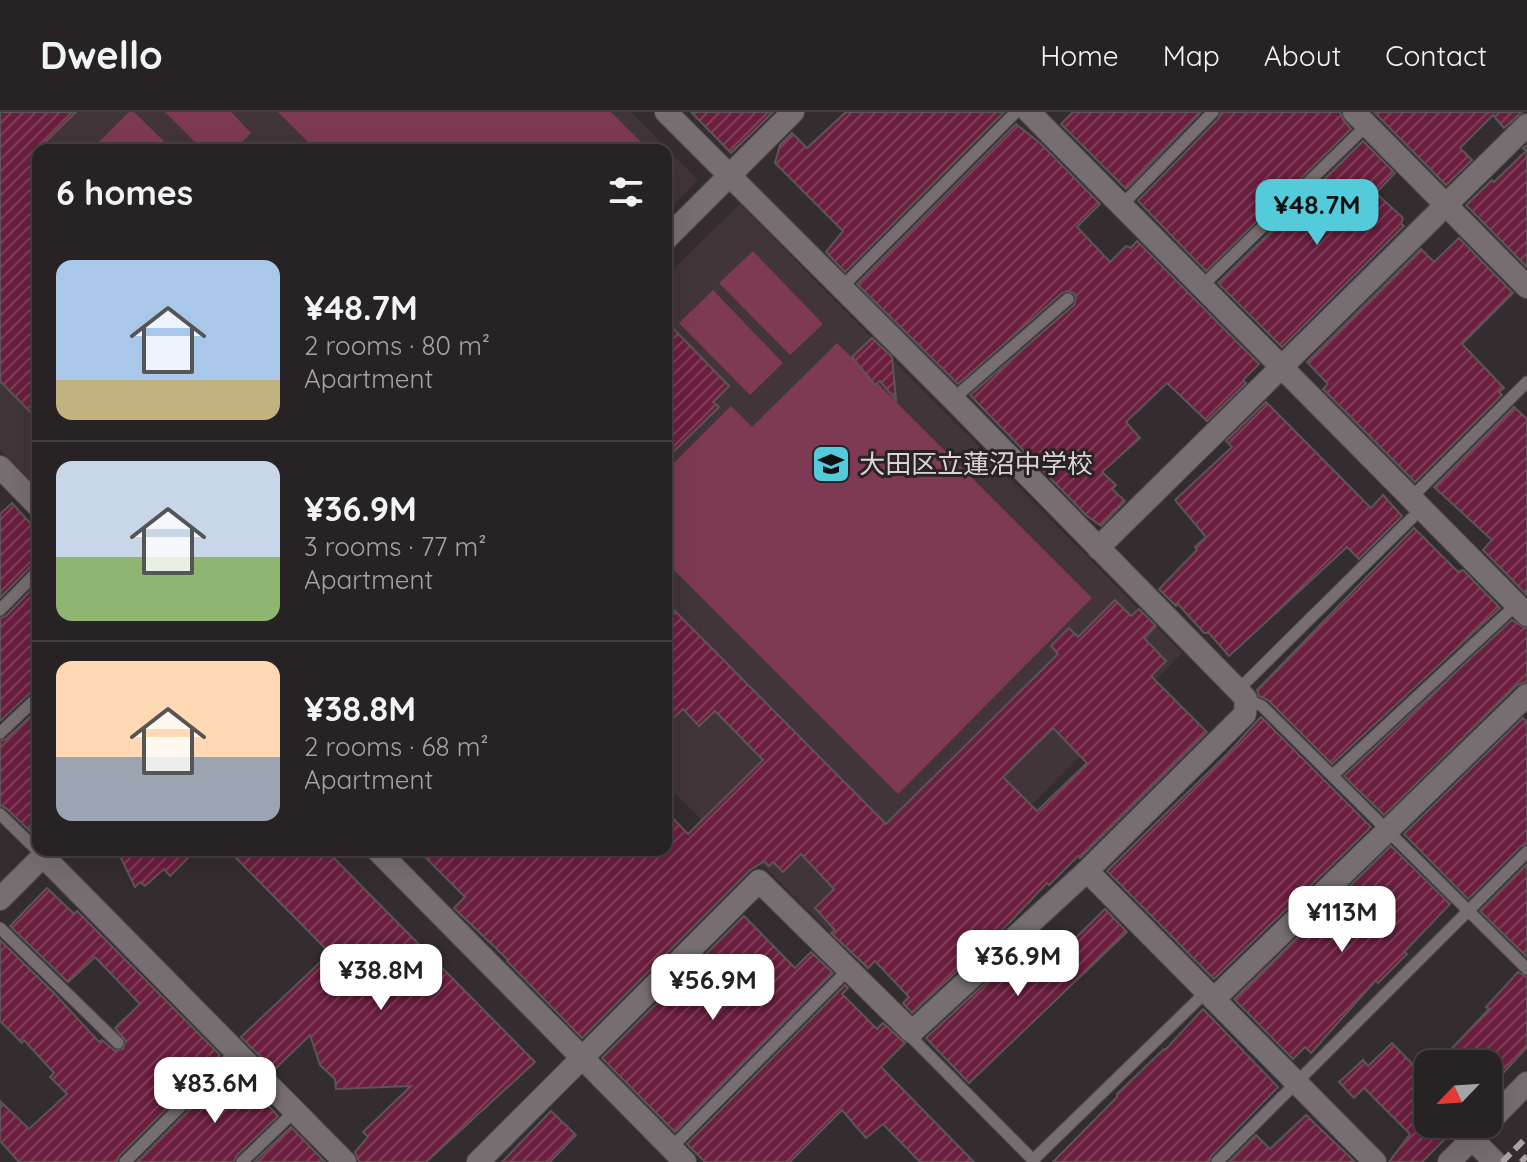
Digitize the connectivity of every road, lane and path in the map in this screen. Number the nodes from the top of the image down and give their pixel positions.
1 (666, 112) edge
2 (793, 112) edge
3 (1016, 112) edge
4 (1213, 112) edge
5 (1038, 115) edge
6 (1360, 118) edge
7 (1527, 125) edge
8 (729, 175) junction
9 (1445, 205) junction
10 (1121, 206) junction
11 (672, 233) edge
12 (842, 287) junction
13 (1201, 287) junction
14 (1527, 287) edge
15 (1068, 299) dead end
16 (1280, 368) junction
17 (1527, 382) edge
18 (953, 399) junction
19 (0, 467) edge
20 (32, 500) edge
21 (1416, 504) junction
22 (1098, 548) junction
23 (32, 577) edge
24 (0, 610) edge
25 (1522, 610) edge
26 (1242, 695) junction
27 (1527, 695) edge
28 (32, 703) edge
29 (0, 733) edge
30 (1333, 775) junction
31 (0, 814) edge
32 (1388, 830) junction
33 (32, 841) edge
34 (1527, 852) edge
35 (43, 856) edge
36 (49, 856) edge
37 (383, 856) edge
38 (1087, 871) junction
39 (0, 899) edge
40 (1468, 911) junction
41 (0, 928) edge
42 (849, 969) junction
43 (1527, 969) edge
44 (1210, 996) junction
45 (912, 1032) junction
46 (118, 1043) dead end
47 (235, 1052) junction
48 (582, 1058) junction
49 (1296, 1082) junction
50 (1527, 1083) edge
51 (1502, 1109) edge
52 (295, 1111) junction
53 (1473, 1138) edge
54 (1486, 1138) edge
55 (678, 1155) edge
56 (1034, 1161) edge
57 (125, 1162) edge
58 (242, 1162) edge
59 (345, 1162) edge
60 (478, 1162) edge
61 (1217, 1162) edge
62 (1375, 1162) edge
63 (1449, 1162) edge
64 (1495, 1162) edge

1 - 8 street
2 - 8 street
3 - 12 lane
4 - 10 lane
5 - 10 street
6 - 9 street
6 - 13 lane
7 - 9 street
8 - 11 street
8 - 12 street
9 - 14 street
9 - 16 street
10 - 13 street
12 - 18 street
13 - 16 street
15 - 18 lane
16 - 21 street
16 - 22 street
17 - 21 lane
18 - 22 street
19 - 20 street
21 - 25 street
21 - 26 lane
22 - 26 street
23 - 24 lane
25 - 30 lane
26 - 30 lane
26 - 38 street
27 - 32 street
28 - 29 lane
30 - 32 lane
31 - 33 lane
32 - 40 lane
32 - 44 street
34 - 40 lane
35 - 39 street
36 - 47 street
37 - 48 street
38 - 44 street
38 - 45 street
40 - 43 lane
40 - 49 lane
41 - 46 lane
42 - 45 street
42 - 48 street
42 - 55 lane
44 - 49 street
44 - 56 lane
45 - 56 lane
47 - 52 street
47 - 57 lane
48 - 55 street
48 - 60 street
49 - 61 lane
49 - 62 street
50 - 51 street
52 - 58 lane
52 - 59 street
53 - 63 street
54 - 64 street

